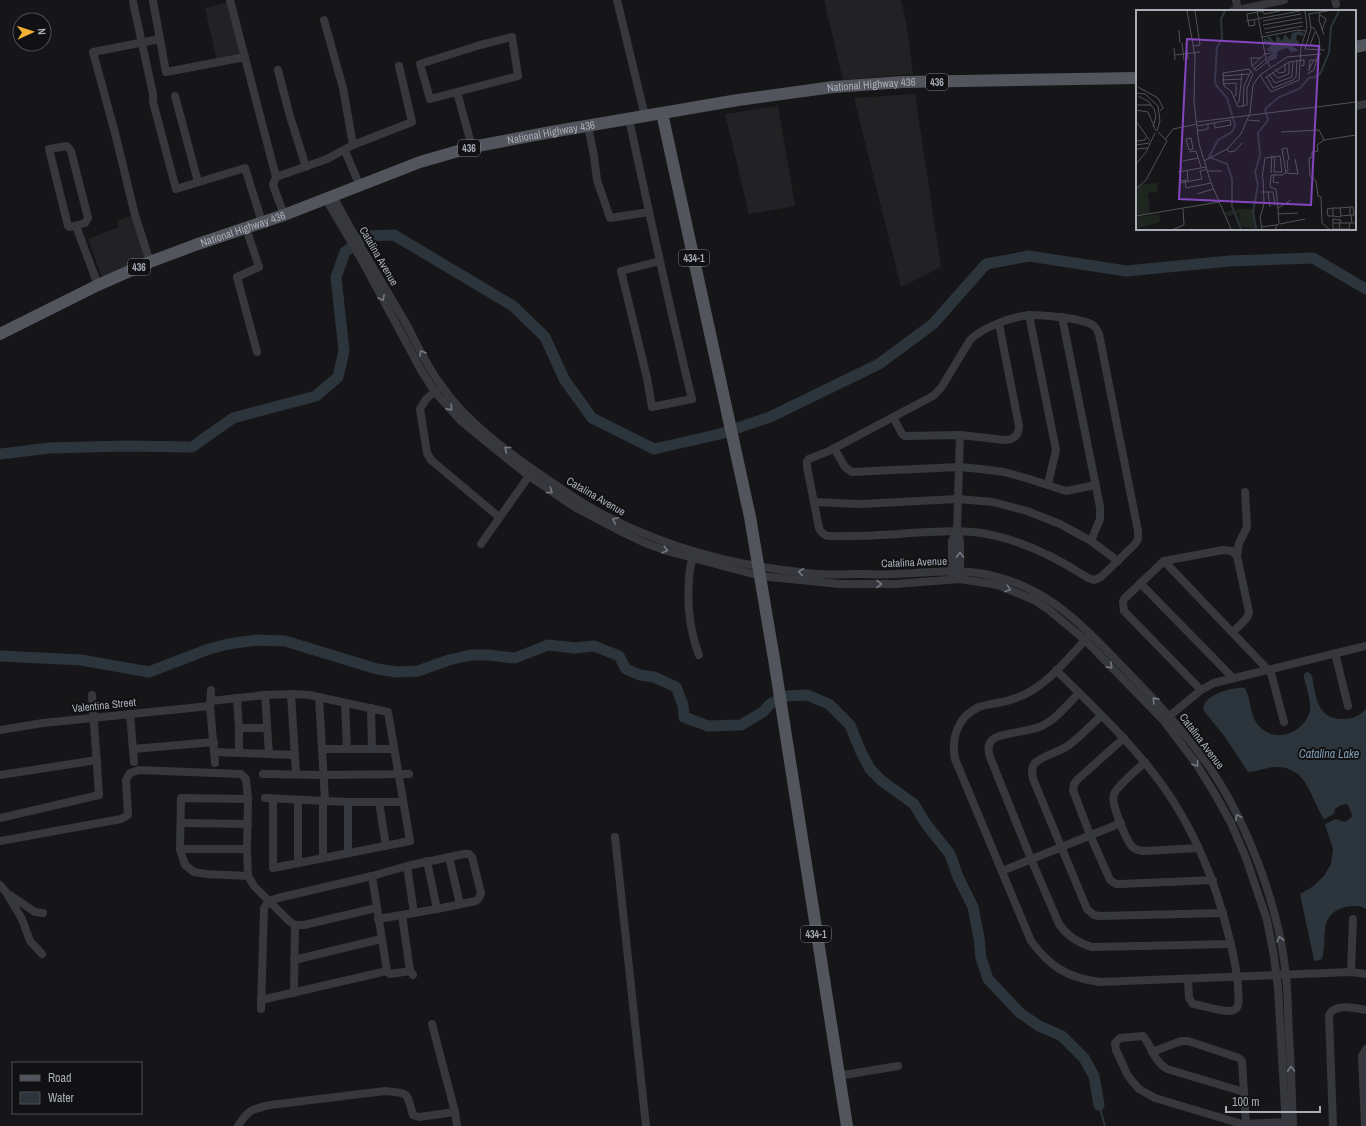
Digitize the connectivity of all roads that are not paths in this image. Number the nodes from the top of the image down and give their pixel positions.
1 (153, 0) edge
2 (230, 0) edge
3 (617, 0) edge
4 (1284, 0) edge
5 (133, 2) dead end
6 (1240, 10) edge
7 (324, 20) dead end
8 (160, 39) junction
9 (141, 43) junction
10 (1366, 45) edge
11 (1356, 47) edge
12 (245, 57) junction
13 (399, 66) dead end
14 (278, 70) dead end
15 (1136, 78) edge
16 (457, 92) junction
17 (175, 96) dead end
18 (1366, 104) edge
19 (1356, 106) edge
20 (662, 113) junction
21 (645, 116) junction
22 (630, 119) junction
23 (588, 126) junction
24 (353, 145) junction
25 (472, 147) junction
26 (345, 151) junction
27 (306, 166) junction
28 (276, 177) junction
29 (198, 182) junction
30 (360, 186) junction
31 (329, 198) junction
32 (650, 212) junction
33 (284, 215) junction
34 (262, 222) junction
35 (76, 226) junction
36 (246, 228) junction
37 (660, 261) junction
38 (150, 262) junction
39 (98, 285) junction
40 (1029, 315) junction
41 (1062, 317) junction
42 (999, 324) junction
43 (0, 334) edge
44 (257, 352) dead end
45 (438, 389) junction
46 (893, 417) junction
47 (960, 435) junction
48 (834, 448) junction
49 (959, 467) junction
50 (531, 473) junction
51 (1048, 484) junction
52 (1096, 485) junction
53 (1245, 492) dead end
54 (958, 499) junction
55 (814, 502) junction
56 (499, 517) junction
57 (957, 532) junction
58 (1091, 541) junction
59 (481, 544) dead end
60 (695, 555) junction
61 (1237, 556) junction
62 (1118, 561) junction
63 (1164, 561) junction
64 (759, 571) junction
65 (956, 575) junction
66 (1140, 583) junction
67 (1233, 632) junction
68 (1087, 637) junction
69 (1366, 646) edge
70 (1335, 653) junction
71 (699, 655) dead end
72 (1268, 669) junction
73 (1056, 670) junction
74 (1233, 678) junction
75 (211, 690) dead end
76 (1201, 690) junction
77 (1079, 693) junction
78 (291, 694) junction
79 (92, 695) dead end
80 (265, 695) junction
81 (319, 697) junction
82 (237, 698) junction
83 (210, 703) junction
84 (345, 703) junction
85 (1348, 706) dead end
86 (371, 708) junction
87 (130, 714) junction
88 (1101, 716) junction
89 (93, 717) junction
90 (1167, 719) junction
91 (1284, 722) dead end
92 (239, 728) junction
93 (267, 728) junction
94 (0, 730) edge
95 (1124, 738) junction
96 (214, 742) junction
97 (133, 749) junction
98 (323, 749) junction
99 (346, 749) junction
100 (372, 749) junction
101 (394, 749) junction
102 (214, 752) junction
103 (239, 752) junction
104 (269, 754) junction
105 (295, 755) junction
106 (97, 760) junction
107 (134, 762) dead end
108 (1145, 762) junction
109 (215, 763) dead end
110 (263, 774) dead end
111 (296, 774) junction
112 (399, 774) junction
113 (409, 774) dead end
114 (0, 775) edge
115 (324, 775) junction
116 (248, 800) junction
117 (298, 800) junction
118 (324, 801) junction
119 (348, 802) junction
120 (379, 802) junction
121 (403, 802) junction
122 (0, 818) edge
123 (181, 823) junction
124 (1121, 823) junction
125 (248, 824) junction
126 (1090, 836) junction
127 (615, 837) dead end
128 (0, 841) edge
129 (386, 846) junction
130 (1061, 847) junction
131 (1199, 848) junction
132 (180, 849) junction
133 (247, 849) junction
134 (348, 853) junction
135 (449, 857) junction
136 (323, 858) junction
137 (1031, 859) junction
138 (427, 861) junction
139 (298, 863) junction
140 (407, 866) junction
141 (1002, 871) junction
142 (248, 876) junction
143 (372, 876) junction
144 (1213, 880) junction
145 (0, 885) edge
146 (6, 892) junction
147 (269, 901) junction
148 (460, 904) junction
149 (376, 908) junction
150 (437, 909) junction
151 (42, 913) dead end
152 (414, 913) junction
153 (1223, 913) junction
154 (402, 915) junction
155 (378, 919) junction
156 (1353, 919) dead end
157 (295, 925) junction
158 (381, 940) junction
159 (1231, 944) junction
160 (42, 954) dead end
161 (294, 960) junction
162 (387, 971) junction
163 (1351, 972) junction
164 (1366, 974) edge
165 (1277, 975) junction
166 (1286, 975) junction
167 (1238, 977) junction
168 (1188, 979) junction
169 (294, 992) junction
170 (1366, 1010) edge
171 (432, 1024) dead end
172 (1366, 1049) edge
173 (1152, 1052) junction
174 (898, 1066) dead end
175 (838, 1076) junction
176 (1244, 1092) junction
177 (455, 1112) junction
178 (1246, 1124) junction
179 (1289, 1124) edge
180 (238, 1126) edge
181 (457, 1126) edge
182 (646, 1126) edge
183 (847, 1126) edge
184 (1334, 1126) edge
185 (1365, 1126) edge

1 - 8 street
2 - 12 street
3 - 21 street
4 - 6 street
5 - 9 street
7 - 24 street
8 - 9 street
8 - 12 street
9 - 29 street
9 - 38 street
10 - 11 main road
12 - 28 street
13 - 24 street
14 - 27 street
15 - 20 main road, National Highway 436 / 436
16 - 16 street
16 - 25 street
17 - 29 street
18 - 19 street
20 - 21 main road, National Highway 436 / 436
20 - 64 main road, 434-1
21 - 22 main road, National Highway 436 / 436
22 - 23 main road, National Highway 436 / 436
22 - 32 street
23 - 25 main road, National Highway 436 / 436
23 - 32 street
24 - 26 street
25 - 30 main road, National Highway 436 / 436
26 - 27 street
26 - 30 street
27 - 28 street
28 - 33 street
29 - 34 street
30 - 31 main road, National Highway 436 / 436
31 - 33 main road, National Highway 436 / 436
31 - 45 street, Catalina Avenue
32 - 37 street
33 - 34 main road, National Highway 436 / 436
34 - 36 main road, National Highway 436 / 436
35 - 35 street
35 - 39 street
36 - 38 main road, National Highway 436 / 436
36 - 44 street
37 - 37 street
38 - 39 main road, National Highway 436 / 436
39 - 43 main road, National Highway 436 / 436
40 - 41 street
40 - 42 street
40 - 51 street
41 - 52 street
41 - 62 street
42 - 46 street
42 - 47 street
45 - 50 street, Catalina Avenue
45 - 56 street
46 - 47 street
46 - 48 street
47 - 49 street
48 - 49 street
48 - 55 street
49 - 51 street
49 - 54 street
50 - 56 street
50 - 60 street, Catalina Avenue
51 - 52 street
52 - 58 street
53 - 61 street
54 - 55 street
54 - 57 street
54 - 58 street
55 - 57 street
56 - 59 street
57 - 62 street
57 - 65 street
58 - 62 street
60 - 64 street, Catalina Avenue
60 - 71 street
61 - 63 street
61 - 67 street
63 - 66 street
63 - 67 street
64 - 65 street, Catalina Avenue
64 - 175 main road, 434-1
65 - 68 street, Catalina Avenue
66 - 74 street
66 - 76 street
67 - 72 street
68 - 73 street
68 - 90 street, Catalina Avenue
69 - 70 street
70 - 72 street
70 - 85 street
72 - 74 street
72 - 91 street
73 - 77 street
73 - 141 street
74 - 76 street
75 - 83 street
76 - 90 street
77 - 88 street
77 - 137 street
78 - 80 street, Valentina Street
78 - 81 street, Valentina Street
78 - 105 street
79 - 89 street
80 - 82 street, Valentina Street
80 - 93 street
81 - 84 street, Valentina Street
81 - 98 street
82 - 83 street, Valentina Street
82 - 92 street
83 - 87 street, Valentina Street
83 - 96 street
84 - 86 street, Valentina Street
84 - 99 street
86 - 100 street
86 - 101 street, Valentina Street
87 - 89 street, Valentina Street
87 - 97 street
88 - 95 street
88 - 130 street
89 - 94 street, Valentina Street
89 - 106 street
90 -> 165 street, Catalina Avenue
166 -> 90 street, Catalina Avenue
92 - 93 street
92 - 103 street
93 - 104 street
95 - 108 street
95 - 126 street
96 - 97 street
96 - 102 street
97 - 107 street
98 - 99 street
98 - 115 street
99 - 100 street
100 - 101 street
101 - 112 street
102 - 103 street
102 - 109 street
103 - 104 street
104 - 105 street
105 - 111 street
106 - 114 street
106 - 122 street
108 - 124 street
108 - 131 street
110 - 111 street
111 - 115 street
112 - 113 street
112 - 115 street
112 - 121 street
115 - 118 street
116 - 123 street
116 - 125 street
116 - 128 street
117 - 118 street
117 - 139 street
117 - 139 street
118 - 119 street
118 - 136 street
119 - 120 street
119 - 134 street
120 - 121 street
120 - 129 street
121 - 129 street
123 - 125 street
123 - 132 street
124 - 126 street
124 - 131 street
125 - 133 street
126 - 130 street
126 - 144 street
127 - 182 street
129 - 134 street
130 - 137 street
130 - 153 street
131 - 144 street
132 - 133 street
132 - 142 street
133 - 142 street
134 - 136 street
135 - 138 street
135 - 148 street
135 - 148 street
136 - 139 street
137 - 141 street
137 - 159 street
138 - 140 street
138 - 150 street
140 - 143 street
140 - 152 street
141 - 168 street
142 - 147 street
143 - 147 street
143 - 149 street
144 - 153 street
145 - 146 street
146 - 151 street
146 - 160 street
147 - 157 street
147 - 169 street
148 - 150 street
149 - 155 street
149 - 157 street
150 - 152 street
152 - 154 street
153 - 159 street
154 - 155 street
154 - 162 street
155 - 158 street
156 - 163 street
157 - 161 street
158 - 161 street
158 - 162 street
159 - 167 street
161 - 169 street
162 - 169 street
163 - 164 street
163 - 166 street
165 - 166 street
165 - 167 street
165 - 179 street, Catalina Avenue
179 -> 166 street, Catalina Avenue
167 - 168 street
167 - 168 street
170 - 184 street
171 - 177 street
172 - 185 street
173 - 176 street
173 - 176 street
173 - 178 street
174 - 175 street
175 - 183 main road, 434-1
176 - 178 street
177 - 180 street
177 - 181 street
178 - 179 street

